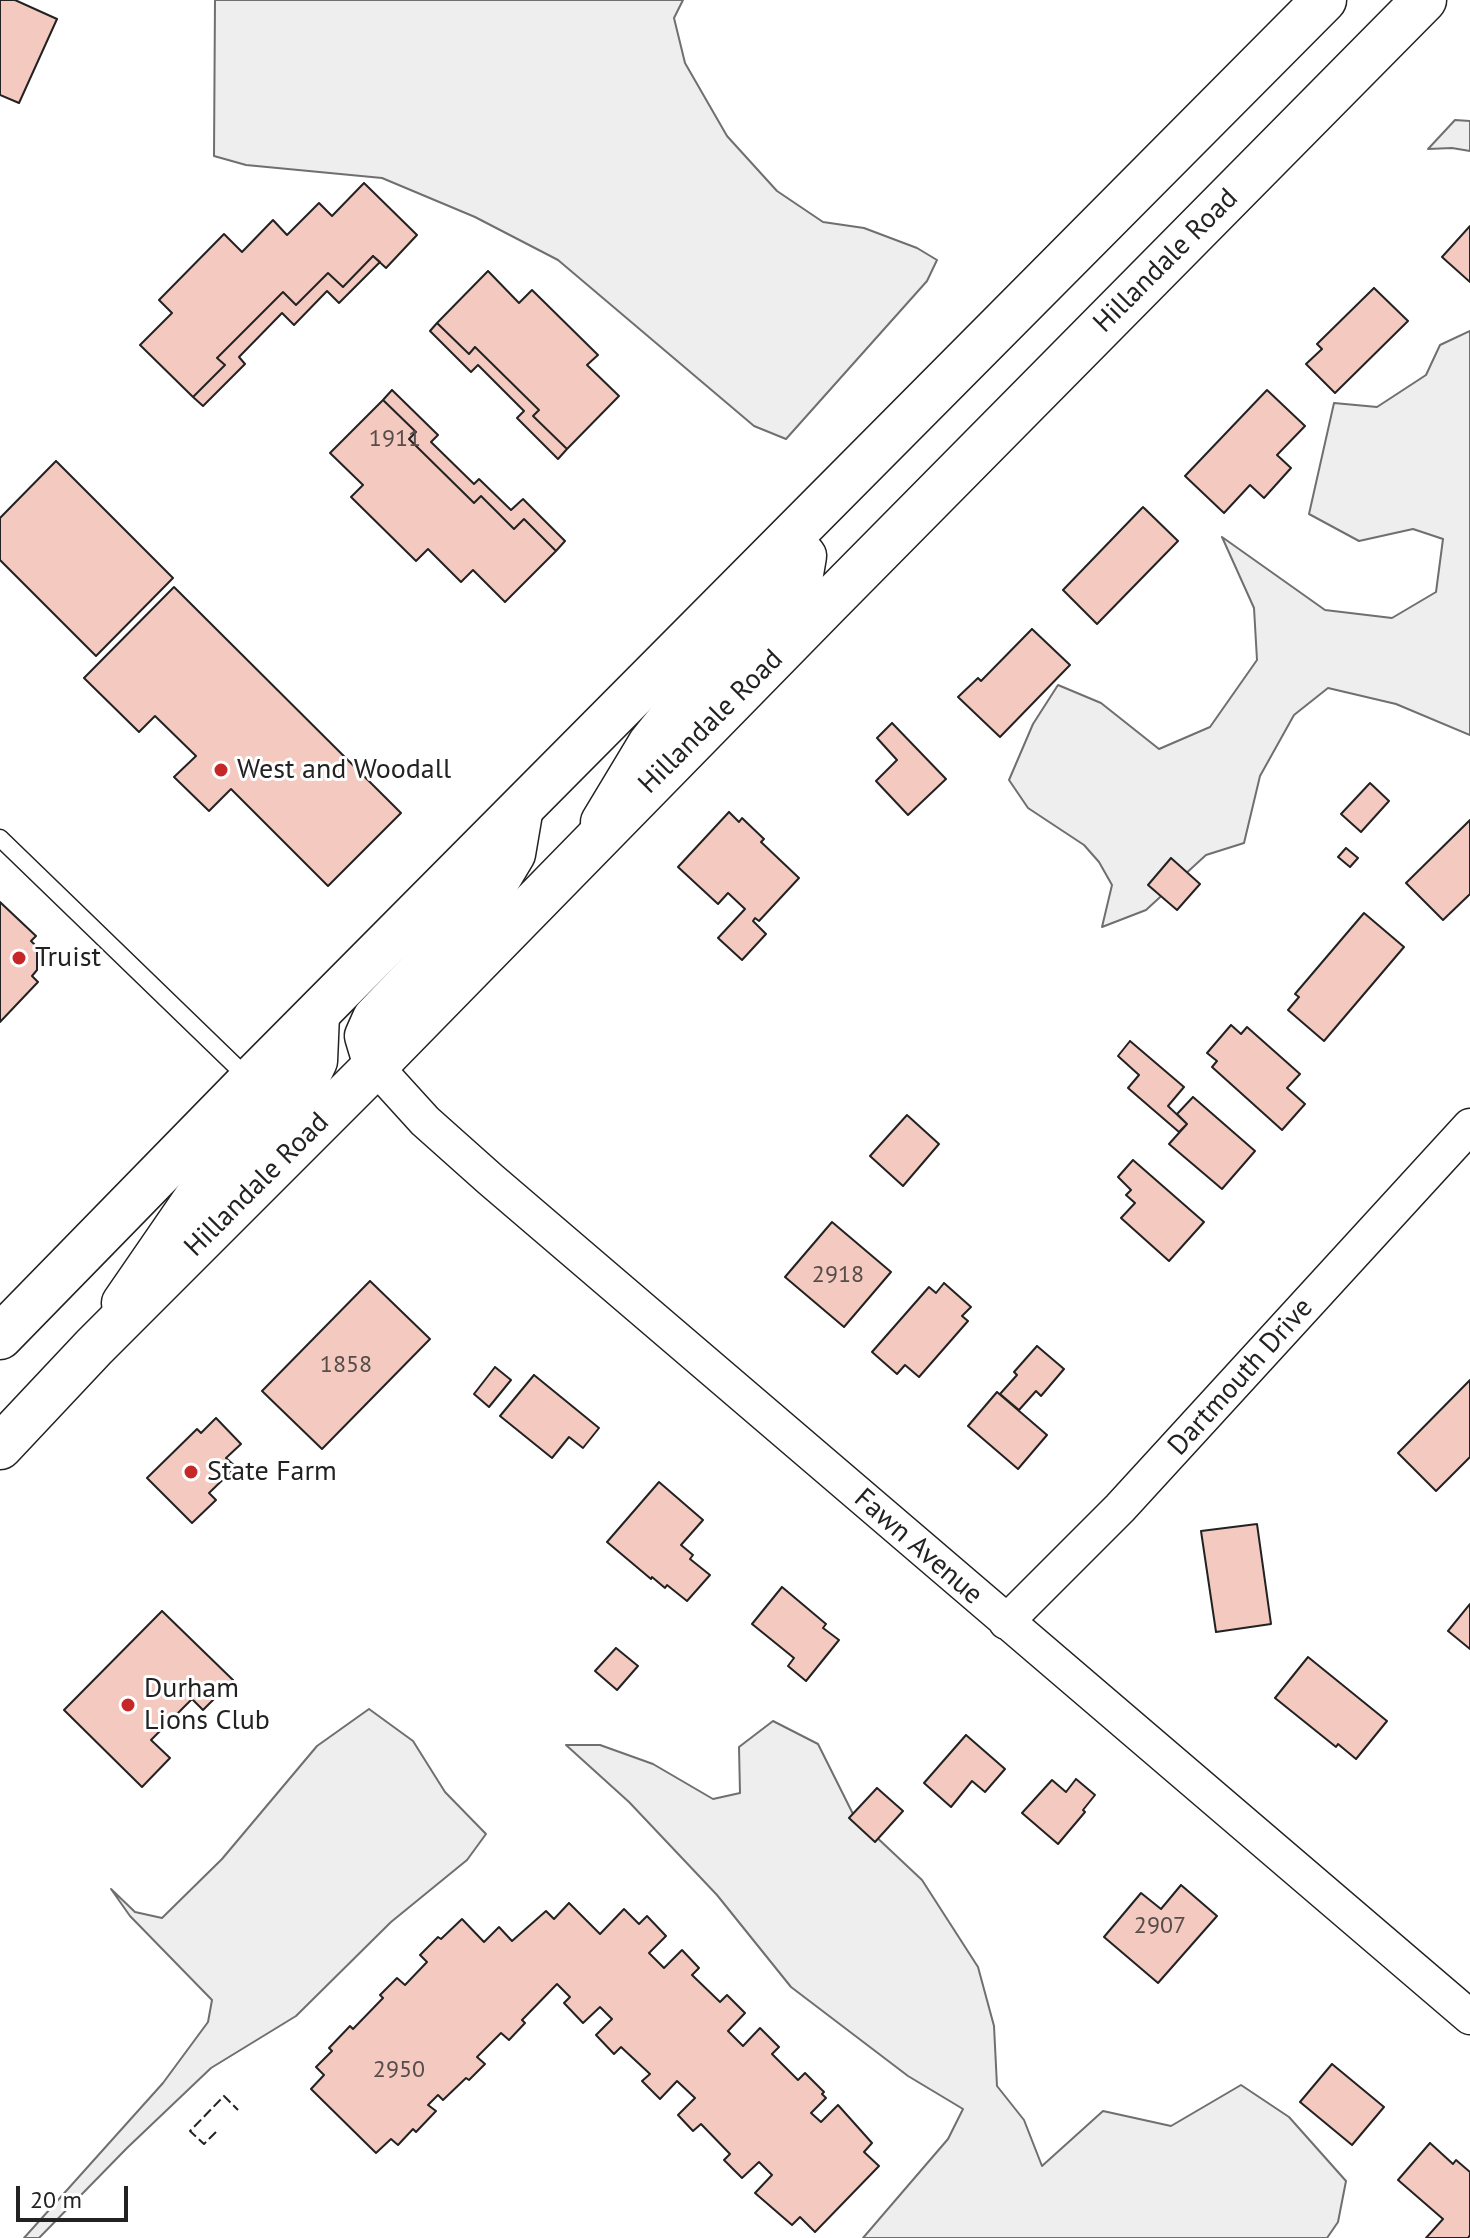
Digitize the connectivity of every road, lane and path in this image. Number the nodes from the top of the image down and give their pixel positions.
1 (1324, 0) edge
2 (1424, 0) edge
3 (790, 537) junction
4 (522, 807) junction
5 (0, 838) edge
6 (584, 851) junction
7 (318, 1014) junction
8 (375, 1066) junction
9 (250, 1081) junction
10 (1470, 1126) edge
11 (8, 1324) edge
12 (94, 1347) junction
13 (0, 1447) edge
14 (1006, 1622) junction
15 (1470, 2017) edge

1 - 3 main road
2 - 6 main road, Hillandale Road
3 - 4 main road
3 - 6 street
4 - 7 main road
4 - 8 street
5 - 9 lane
6 - 8 main road, Hillandale Road
7 - 9 main road
7 - 12 street
8 - 12 main road, Hillandale Road
8 - 14 street, Fawn Avenue
9 - 11 main road
10 - 14 street, Dartmouth Drive
12 - 13 main road, Hillandale Road
14 - 15 street, Fawn Avenue

